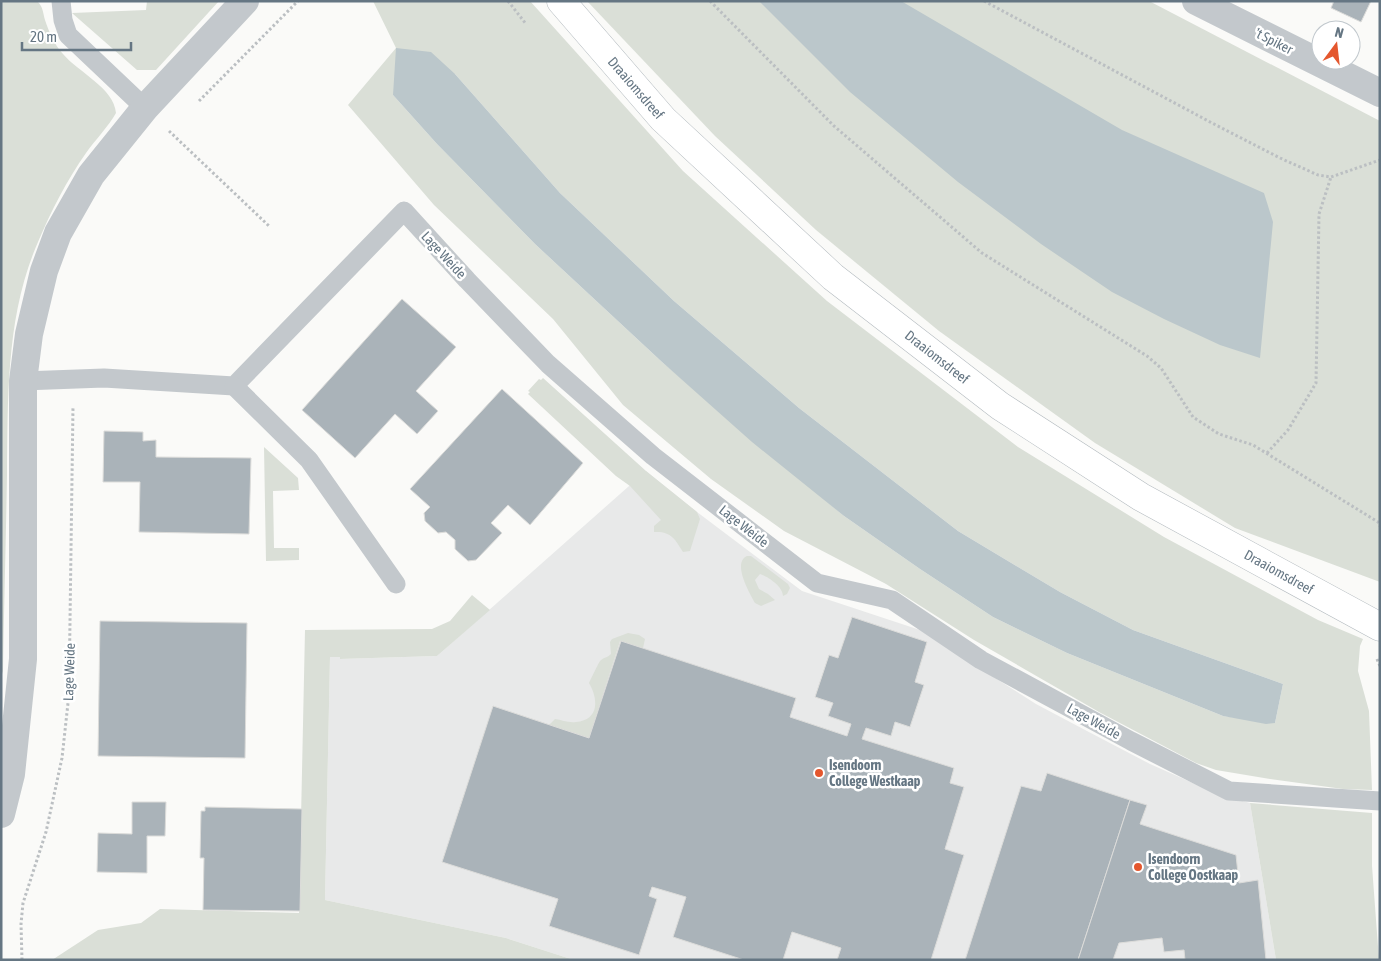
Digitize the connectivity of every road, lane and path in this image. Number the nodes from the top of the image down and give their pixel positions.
1 (245, 1) edge
2 (508, 1) edge
3 (561, 1) edge
4 (710, 1) edge
5 (984, 1) edge
6 (1196, 1) edge
7 (58, 3) edge
8 (526, 24) dead end
9 (1380, 93) edge
10 (144, 108) junction
11 (1380, 160) edge
12 (1331, 177) junction
13 (269, 226) dead end
14 (74, 379) junction
15 (24, 381) junction
16 (234, 386) junction
17 (1267, 453) junction
18 (1380, 526) edge
19 (396, 584) dead end
20 (1380, 627) edge
21 (9, 713) edge
22 (1380, 801) edge
23 (1, 814) edge
24 (22, 960) edge

1 - 10 street
2 - 8 path
3 - 20 street, Draaiomsdreef
4 - 17 path
5 - 12 path
6 - 9 street, 't Spiker
7 - 10 lane
10 - 13 path
10 - 15 street
11 - 12 path
12 - 17 path
14 - 15 lane
14 - 16 lane
14 - 24 path, Lage Weide
15 - 21 street
16 - 19 lane
16 - 22 lane, Lage Weide
17 - 18 path
21 - 23 street

